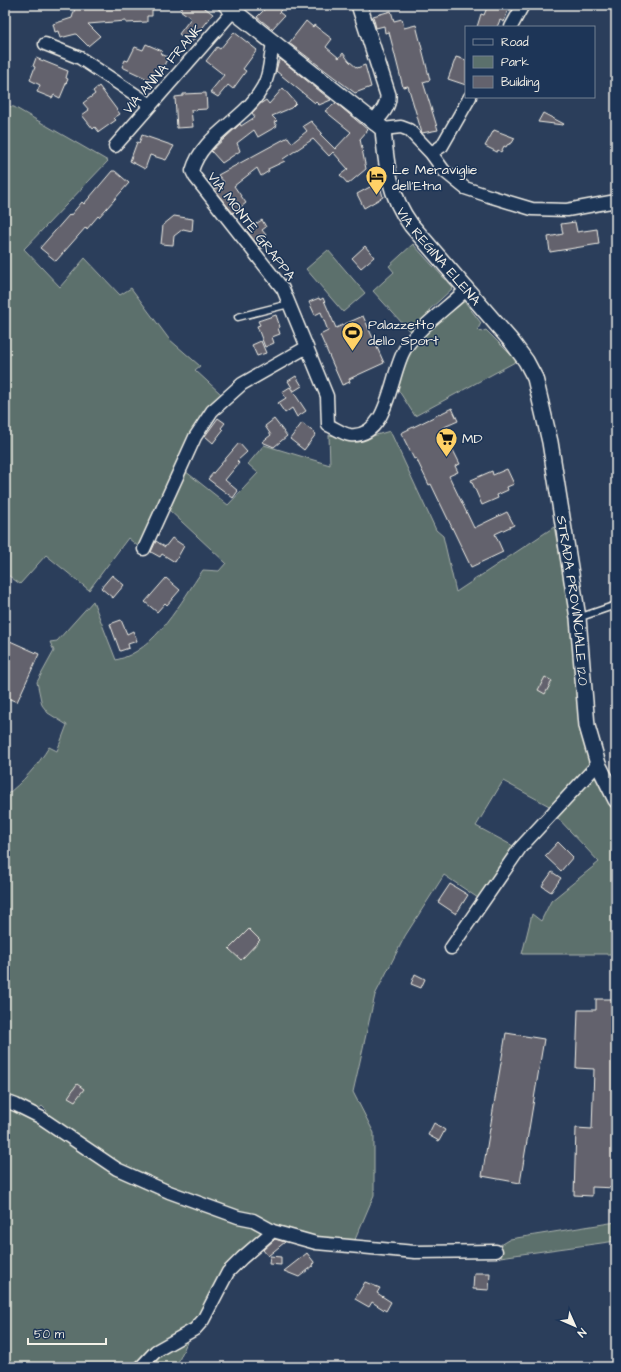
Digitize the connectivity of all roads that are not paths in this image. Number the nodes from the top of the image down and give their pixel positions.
1 (359, 5) edge
2 (524, 5) edge
3 (229, 8) edge
4 (512, 26) edge
5 (273, 43) junction
6 (45, 44) dead end
7 (469, 98) edge
8 (150, 105) junction
9 (378, 126) junction
10 (115, 146) dead end
11 (431, 153) junction
12 (616, 201) edge
13 (466, 290) junction
14 (289, 304) junction
15 (238, 317) dead end
16 (307, 347) junction
17 (541, 397) joint
18 (144, 549) dead end
19 (616, 606) edge
20 (578, 618) junction
21 (598, 764) junction
22 (616, 800) edge
23 (451, 948) dead end
24 (5, 1101) edge
25 (273, 1231) junction
26 (496, 1252) dead end
27 (141, 1367) edge

1 - 9 street
2 - 4 street
3 - 5 street
3 - 8 street, VIA ANNA FRANK
5 - 9 street
5 - 14 street, VIA MONTE GRAPPA
6 - 8 street
7 - 11 street
8 - 10 street, VIA ANNA FRANK
9 - 11 street
9 - 13 street, VIA REGINA ELENA
11 - 12 street
13 - 16 street, VIA MONTE GRAPPA
13 - 17 street, VIA REGINA ELENA
14 - 15 lane
14 - 16 street, VIA MONTE GRAPPA
16 - 18 street
17 - 20 street, STRADA PROVINCIALE 120
19 - 20 lane
20 - 21 street, STRADA PROVINCIALE 120
21 - 22 street, STRADA PROVINCIALE 120
21 - 23 street
24 - 25 street
25 - 26 street
25 - 27 street

